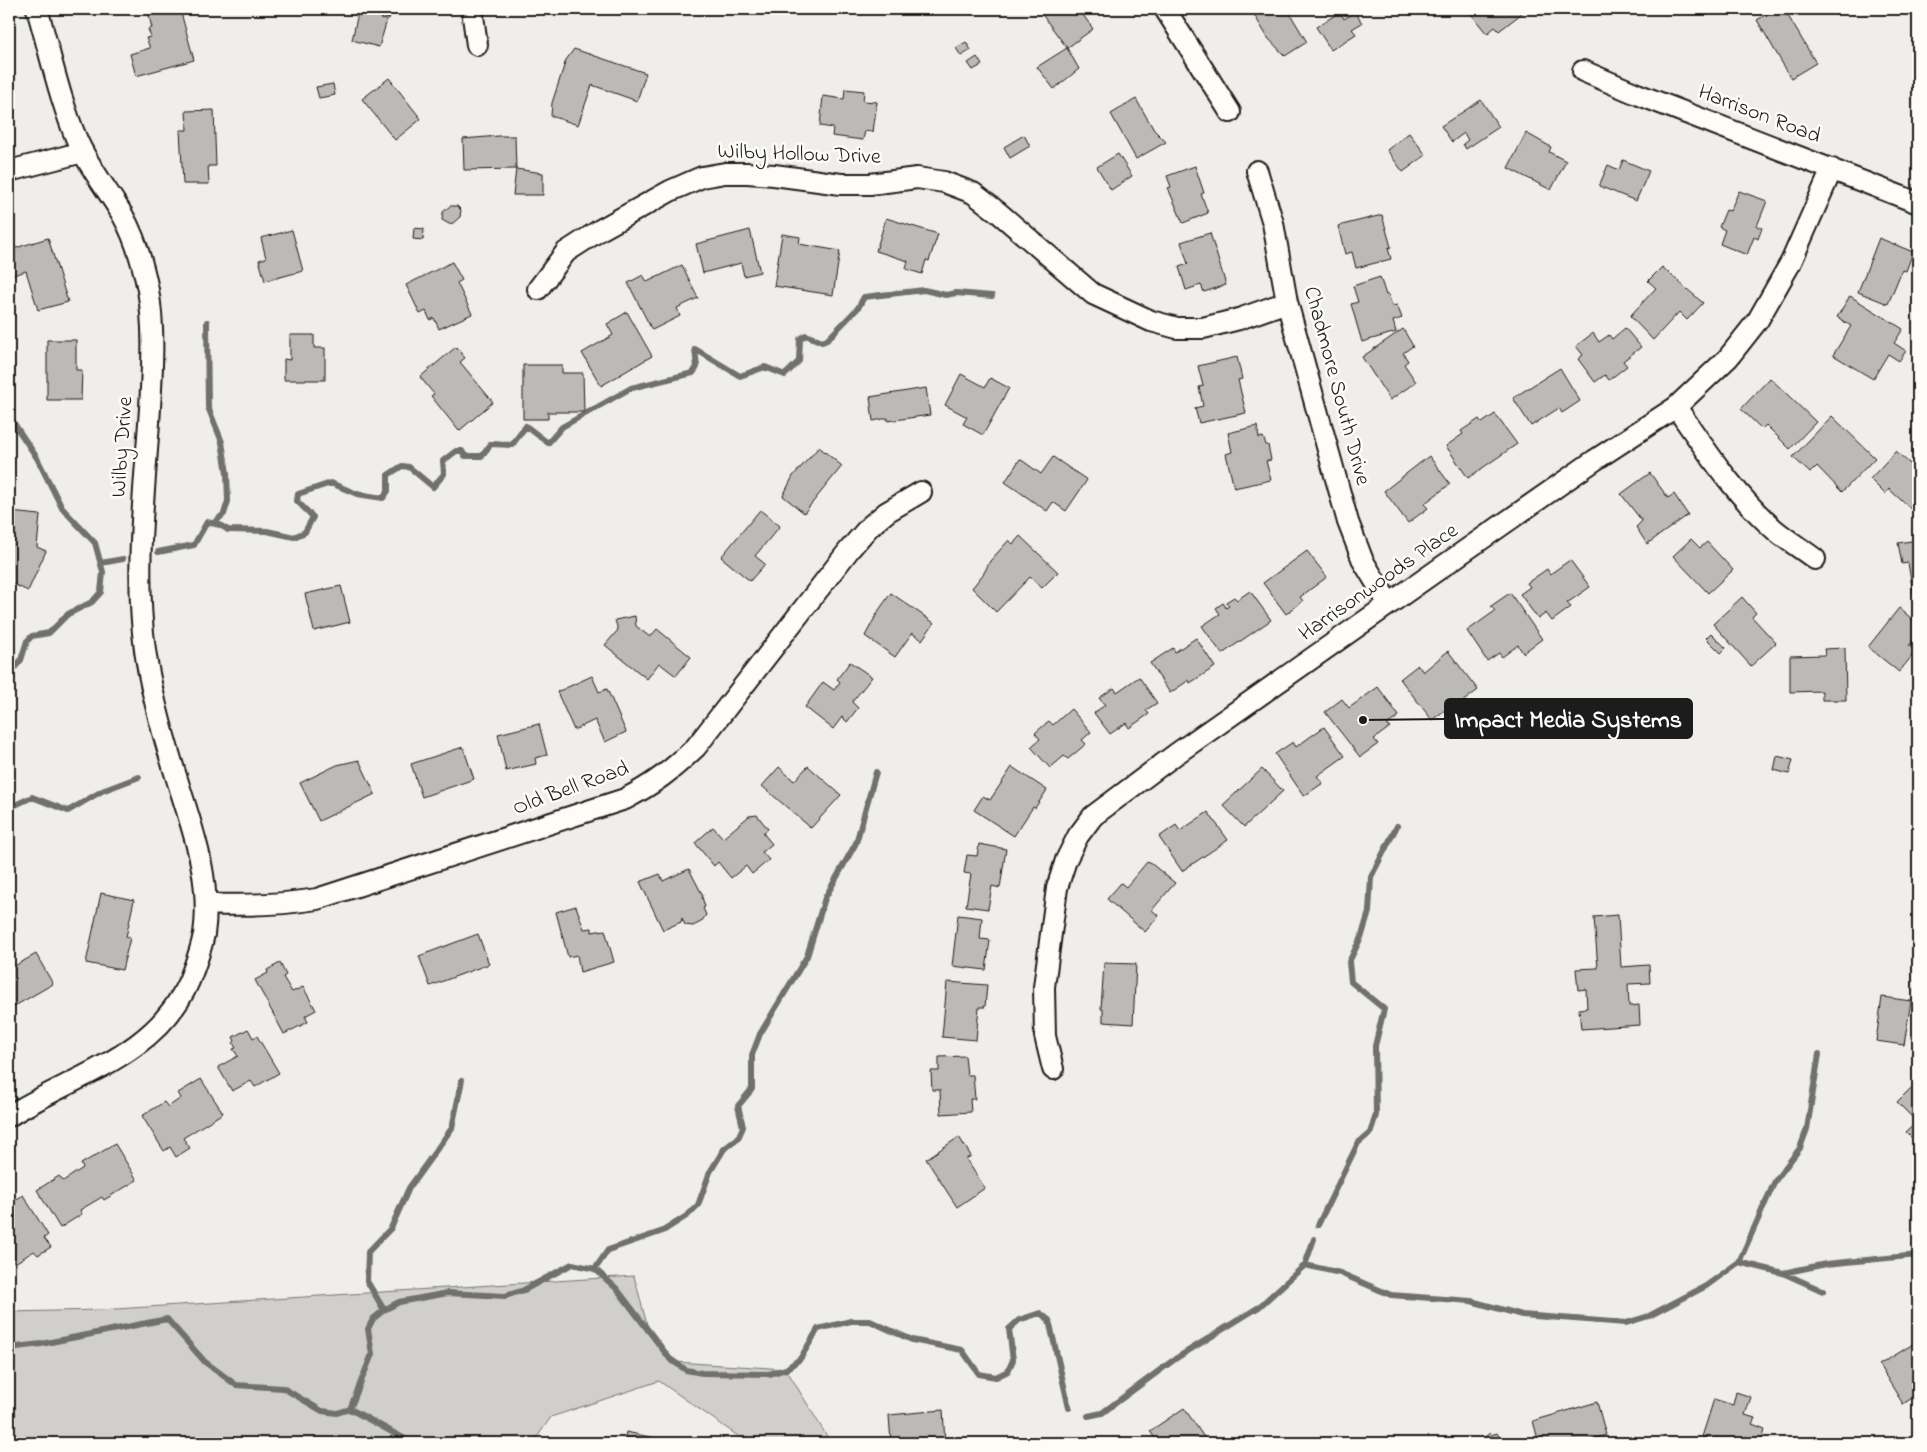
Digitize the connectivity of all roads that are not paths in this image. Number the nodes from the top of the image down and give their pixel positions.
1 (37, 9) edge
2 (472, 9) edge
3 (1165, 9) edge
4 (477, 46) dead end
5 (1583, 70) dead end
6 (1230, 112) dead end
7 (83, 152) junction
8 (1832, 169) junction
9 (9, 171) edge
10 (1257, 171) dead end
11 (1918, 203) edge
12 (538, 289) dead end
13 (1287, 302) junction
14 (1676, 407) junction
15 (921, 492) dead end
16 (1816, 558) dead end
17 (1389, 604) junction
18 (206, 904) junction
19 (1053, 1069) dead end
20 (9, 1116) edge

1 - 7 street, Wilby Drive
2 - 4 street
3 - 6 street
5 - 8 street, Harrison Road
7 - 9 street
7 - 18 street, Wilby Drive
8 - 11 street, Harrison Road
8 - 14 street, Harrisonwoods Place
10 - 13 street, Chadmore South Drive
12 - 13 street, Wilby Hollow Drive
13 - 17 street, Chadmore South Drive
14 - 16 street
14 - 17 street, Harrisonwoods Place
15 - 18 street, Old Bell Road
17 - 19 street, Harrisonwoods Place
18 - 20 street, Wilby Drive

